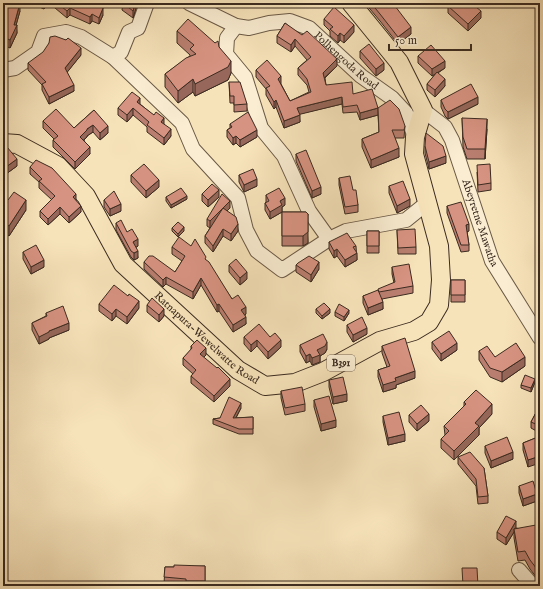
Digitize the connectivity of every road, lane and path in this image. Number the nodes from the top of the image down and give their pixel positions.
1 (147, 3) edge
2 (189, 3) edge
3 (351, 3) edge
4 (236, 26) junction
5 (113, 57) junction
6 (3, 70) edge
7 (423, 110) junction
8 (416, 136) junction
9 (3, 143) edge
10 (427, 203) junction
11 (330, 239) junction
12 (540, 338) edge
13 (519, 570) dead end
14 (533, 586) edge

1 - 5 street
2 - 4 street, Polhengoda Road
3 - 7 main road
4 - 8 street, Polhengoda Road
4 - 11 street
5 - 6 street
5 - 11 street
7 - 8 main road, Ratnapura-Wewelwatte Road / B391
7 - 12 street, Abeyretne Mawatha
8 - 10 main road, Ratnapura-Wewelwatte Road / B391
9 - 10 main road, Ratnapura-Wewelwatte Road / B391
10 - 11 street
13 - 14 street

